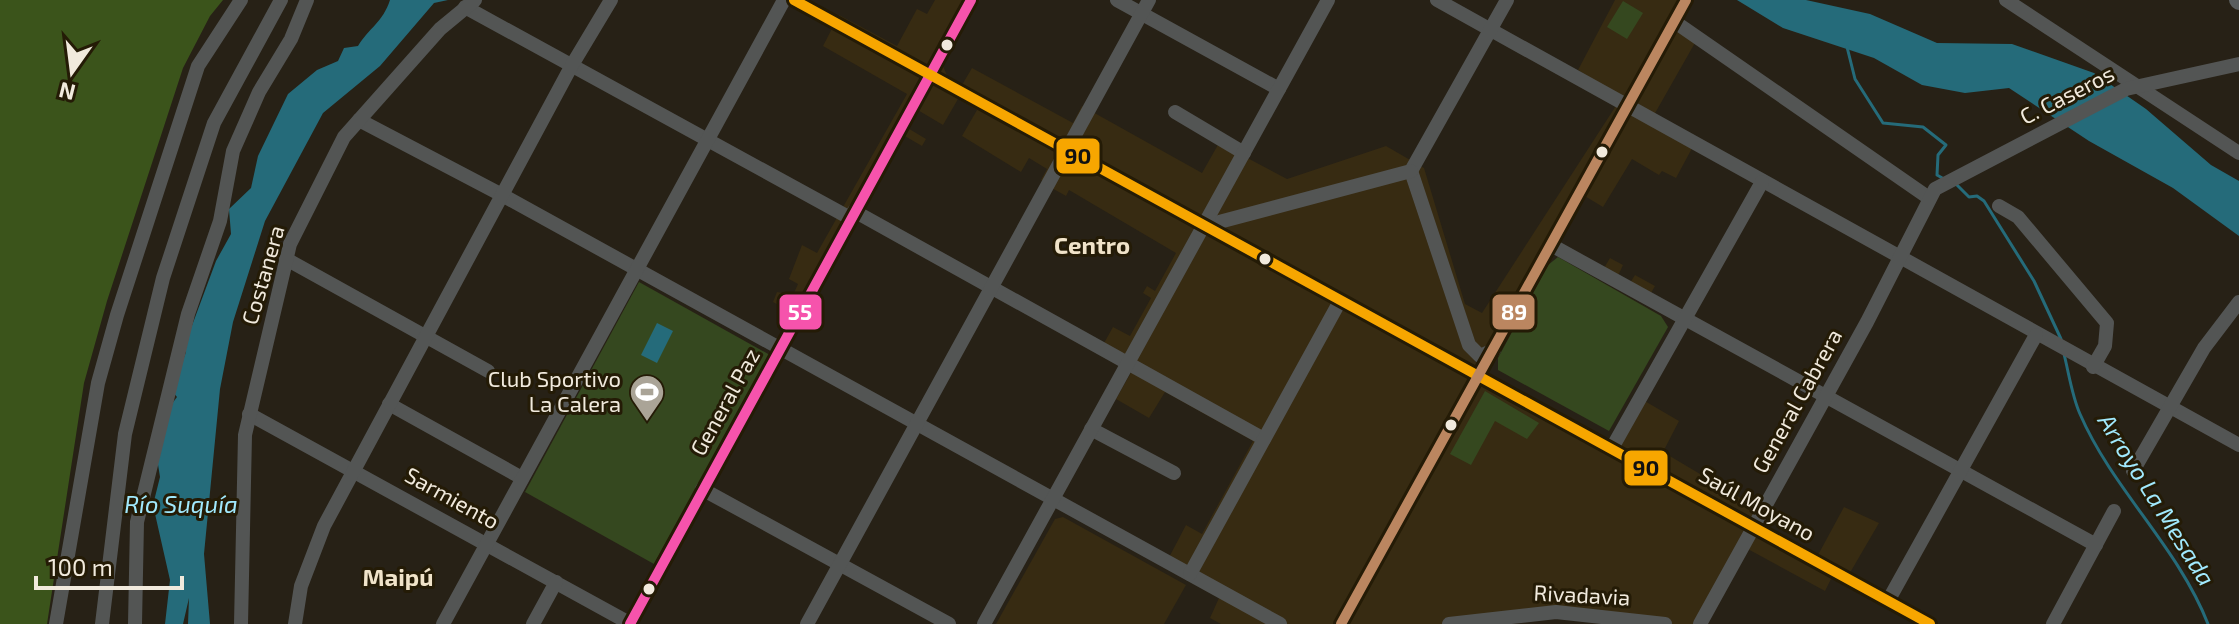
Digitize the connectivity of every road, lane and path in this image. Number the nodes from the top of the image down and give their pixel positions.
1 (241, 0) edge
2 (281, 0) edge
3 (307, 0) edge
4 (611, 0) edge
5 (784, 0) edge
6 (794, 0) edge
7 (971, 0) edge
8 (1117, 0) edge
9 (1149, 0) edge
10 (1328, 0) edge
11 (1437, 0) edge
12 (1507, 0) edge
13 (1686, 0) edge
14 (2006, 0) edge
15 (470, 4) edge
16 (1141, 14) junction
17 (1675, 22) junction
18 (1491, 30) junction
19 (2239, 64) edge
20 (572, 65) junction
21 (930, 75) junction
22 (2132, 88) junction
23 (1279, 89) junction
24 (1627, 107) junction
25 (1175, 112) dead end
26 (359, 120) junction
27 (708, 140) junction
28 (1067, 150) junction
29 (1244, 153) junction
30 (2239, 153) edge
31 (1411, 171) junction
32 (1762, 182) junction
33 (502, 195) junction
34 (1929, 198) junction
35 (1999, 206) dead end
36 (852, 215) junction
37 (1204, 226) junction
38 (1551, 245) junction
39 (1901, 256) junction
40 (286, 259) junction
41 (635, 270) junction
42 (991, 287) junction
43 (1340, 301) junction
44 (2239, 302) edge
45 (1684, 320) junction
46 (425, 335) junction
47 (2036, 335) junction
48 (1469, 345) junction
49 (779, 348) junction
50 (1494, 350) junction
51 (1128, 362) junction
52 (1452, 362) junction
53 (2093, 367) junction
54 (488, 371) dead end
55 (1479, 377) junction
56 (1824, 396) junction
57 (389, 404) junction
58 (2170, 408) junction
59 (249, 414) junction
60 (915, 423) junction
61 (1091, 429) junction
62 (1264, 439) junction
63 (2239, 445) edge
64 (1612, 448) junction
65 (353, 468) junction
66 (1961, 469) junction
67 (2133, 471) dead end
68 (1174, 473) dead end
69 (522, 478) junction
70 (702, 489) junction
71 (1053, 498) junction
72 (2114, 511) dead end
73 (1752, 527) junction
74 (487, 543) junction
75 (2096, 545) junction
76 (840, 564) junction
77 (1190, 574) junction
78 (556, 582) junction
79 (1888, 601) junction
80 (1343, 622) edge
81 (56, 624) edge
82 (102, 624) edge
83 (135, 624) edge
84 (241, 624) edge
85 (295, 624) edge
86 (443, 624) edge
87 (533, 624) edge
88 (630, 624) edge
89 (807, 624) edge
90 (949, 624) edge
91 (984, 624) edge
92 (1280, 624) edge
93 (1449, 624) edge
94 (1665, 624) edge
95 (1700, 624) edge
96 (1930, 624) edge
97 (2053, 624) edge

1 - 81 street
2 - 82 street
3 - 83 street
4 - 20 street
5 - 27 street
6 - 21 street, Saúl Moyano
7 - 21 street, General Paz
8 - 16 street
9 - 16 street
10 - 23 street
11 - 18 street
12 - 18 street
13 - 17 street
14 - 22 street
15 - 20 street
15 - 26 street, Costanera
16 - 23 street
16 - 28 street
17 - 24 street
17 - 34 street
18 - 24 street
18 - 31 street
19 - 22 street, C. Caseros
20 - 27 street
20 - 33 street
21 - 28 street, Saúl Moyano
21 - 36 street, General Paz
22 - 30 street
22 - 34 street, C. Caseros
23 - 29 street
24 - 32 street
24 - 38 street
25 - 29 street
26 - 33 street
26 - 40 street, Costanera
27 - 36 street
27 - 41 street
28 - 37 street, Saúl Moyano
28 - 42 street
29 - 37 street
31 - 37 street
31 - 48 street
32 - 39 street
32 - 45 street
33 - 41 street
33 - 46 street
34 - 39 street, General Cabrera
35 - 53 street
36 - 42 street
36 - 49 street, General Paz
37 - 43 street, Saúl Moyano
37 - 51 street
38 - 45 street
38 - 50 street
39 - 47 street
39 - 56 street, General Cabrera
40 - 46 street
40 - 59 street, Costanera
41 - 49 street
41 - 69 street
42 - 51 street
42 - 60 street
43 - 52 street, Saúl Moyano
43 - 62 street
44 - 58 street
45 - 56 street
45 - 64 street
46 - 54 street
46 - 57 street
47 - 53 street
47 - 66 street
48 - 50 street
48 - 52 street
49 - 60 street
49 - 70 street, General Paz
50 - 55 street
51 - 61 street
51 - 62 street
52 - 55 street, Saúl Moyano
53 - 58 street
55 - 64 street, Saúl Moyano
55 - 80 street
56 - 66 street
56 - 73 street, General Cabrera
57 - 65 street
57 - 69 street
58 - 63 street
58 - 67 street
59 - 65 street, Sarmiento
59 - 84 street, Costanera
60 - 71 street
60 - 76 street
61 - 68 street
61 - 71 street
62 - 77 street
64 - 73 street, Saúl Moyano
65 - 74 street, Sarmiento
65 - 85 street
66 - 75 street
66 - 79 street
69 - 74 street
70 - 76 street
70 - 88 street, General Paz
71 - 77 street
71 - 91 street
72 - 75 street
73 - 79 street, Saúl Moyano
73 - 95 street, General Cabrera
74 - 78 street, Sarmiento
74 - 86 street
75 - 97 street
76 - 89 street
76 - 90 street
77 - 92 street
78 - 87 street
78 - 88 street, Sarmiento
79 - 96 street, Saúl Moyano
93 - 94 street, Rivadavia

